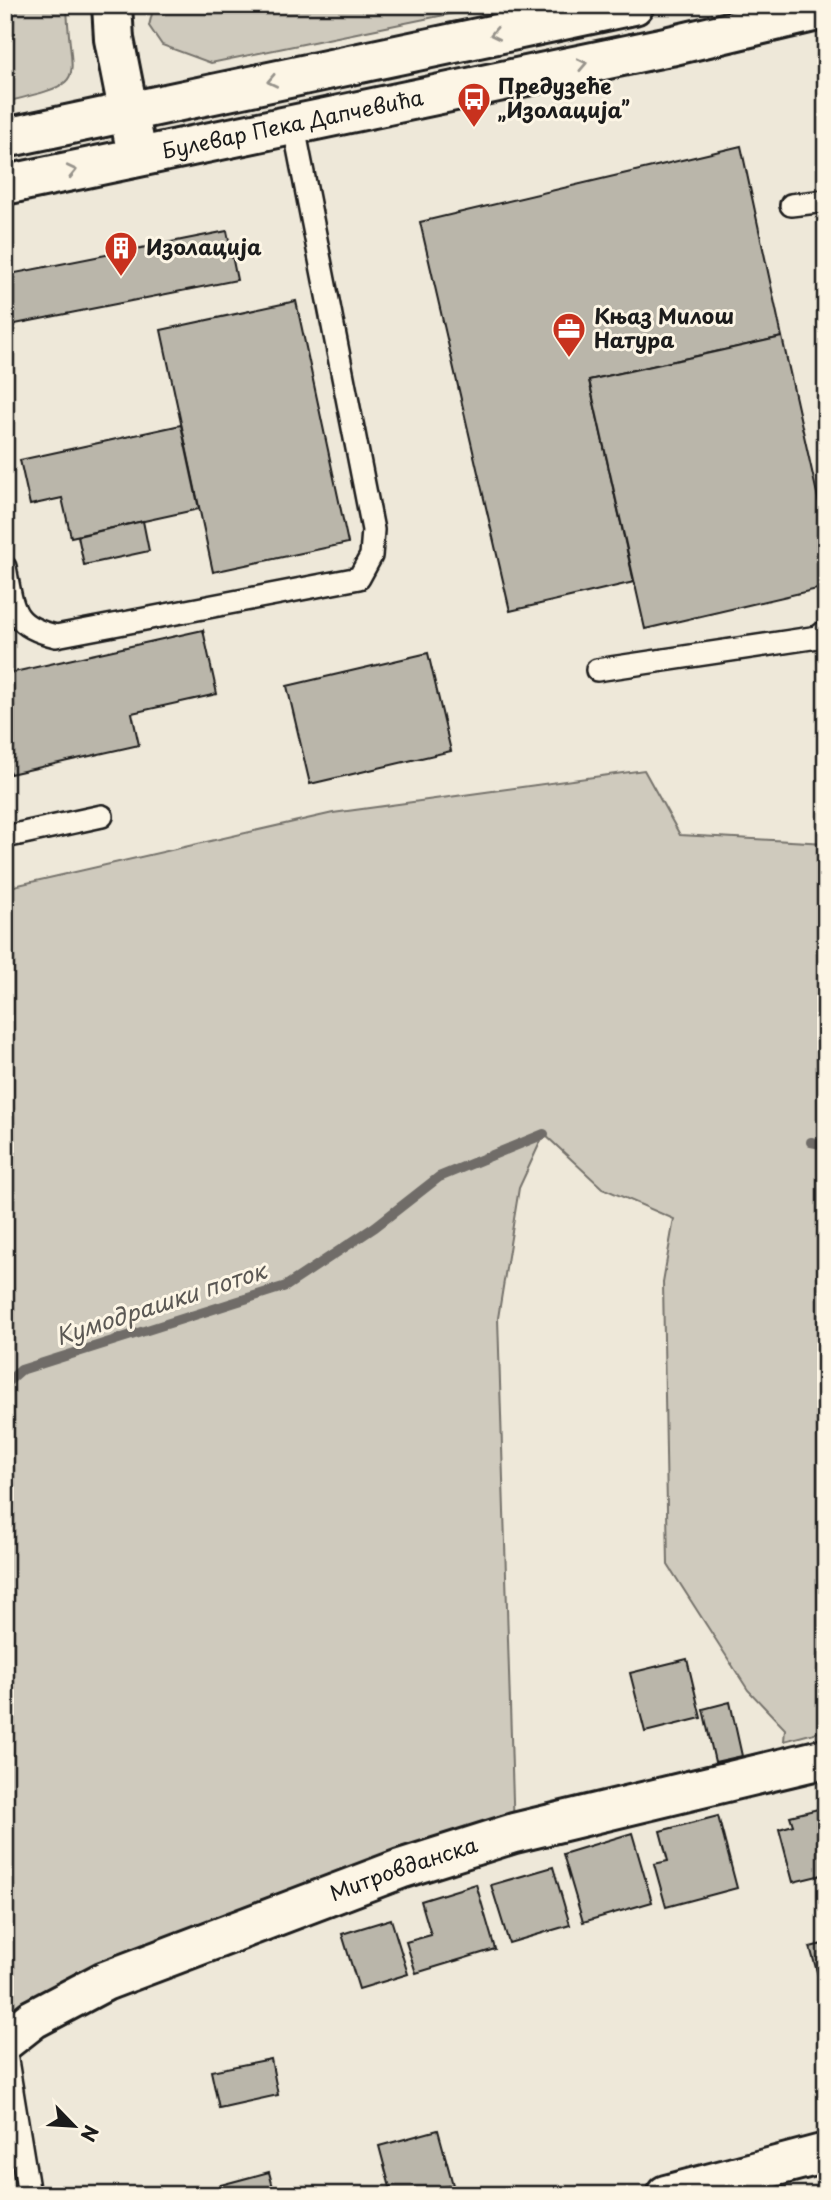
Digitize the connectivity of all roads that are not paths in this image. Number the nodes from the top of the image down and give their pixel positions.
1 (112, 5) edge
2 (634, 5) edge
3 (826, 9) edge
4 (127, 111) junction
5 (293, 122) junction
6 (5, 138) edge
7 (137, 155) junction
8 (5, 185) edge
9 (826, 201) edge
10 (791, 205) dead end
11 (5, 568) edge
12 (826, 631) edge
13 (597, 670) dead end
14 (102, 816) dead end
15 (5, 837) edge
16 (826, 1758) edge
17 (5, 2041) edge
18 (5, 2048) edge
19 (826, 2153) edge
20 (29, 2195) edge
21 (666, 2195) edge

1 - 4 street
2 -> 4 street
5 -> 3 street, Булевар Пека Дапчевића
4 - 6 street
4 - 7 street
5 - 7 street, Булевар Пека Дапчевића
5 - 11 lane
8 -> 7 street, Булевар Пека Дапчевића
9 - 10 lane
12 - 13 lane
14 - 15 lane
16 - 17 street, Митровданска
18 - 20 lane
19 - 21 street

